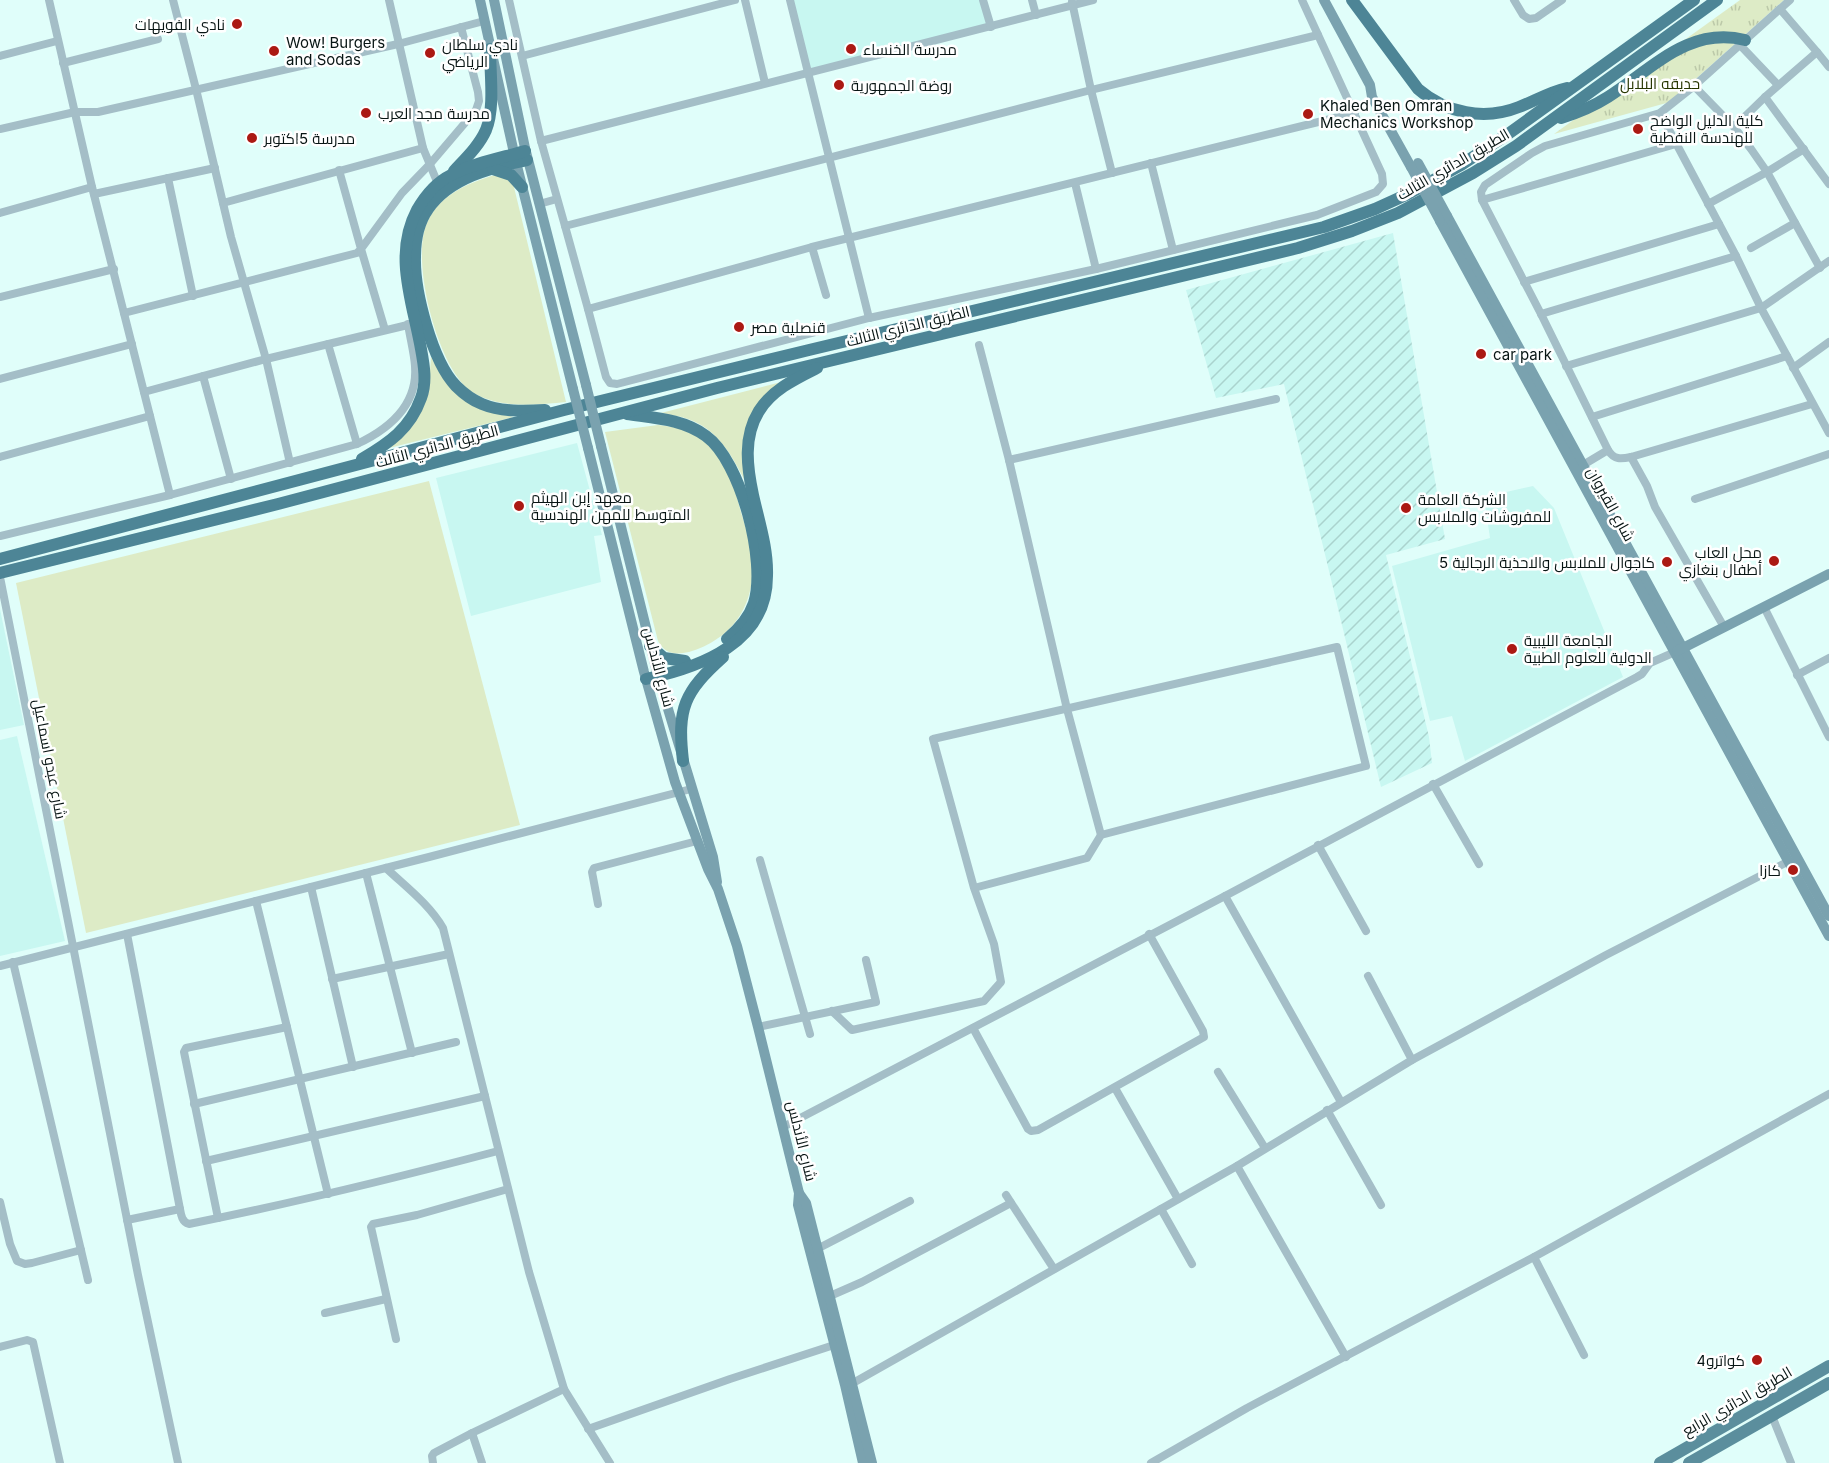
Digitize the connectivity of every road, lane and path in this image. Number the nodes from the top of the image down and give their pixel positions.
1 (49, 0) edge
2 (173, 0) edge
3 (389, 0) edge
4 (480, 0) edge
5 (494, 0) edge
6 (509, 0) edge
7 (735, 0) edge
8 (745, 0) edge
9 (790, 0) edge
10 (983, 0) edge
11 (1032, 0) edge
12 (1093, 0) edge
13 (1302, 0) edge
14 (1324, 0) edge
15 (1352, 0) edge
16 (1514, 0) edge
17 (1562, 0) edge
18 (1694, 0) edge
19 (1717, 0) edge
20 (1790, 0) edge
21 (1072, 2) edge
22 (711, 3) edge
23 (1780, 9) junction
24 (1036, 15) junction
25 (484, 21) junction
26 (461, 27) junction
27 (991, 27) junction
28 (1318, 35) junction
29 (158, 39) dead end
30 (57, 41) junction
31 (1742, 42) junction
32 (398, 44) junction
33 (490, 49) junction
34 (1817, 52) junction
35 (0, 56) edge
36 (522, 56) junction
37 (63, 63) junction
38 (1829, 67) edge
39 (807, 72) junction
40 (765, 83) junction
41 (1778, 85) junction
42 (1694, 86) junction
43 (1574, 87) junction
44 (196, 88) junction
45 (1091, 90) junction
46 (1765, 97) junction
47 (75, 112) junction
48 (1355, 112) junction
49 (1660, 112) junction
50 (1551, 120) junction
51 (1734, 127) junction
52 (0, 129) edge
53 (541, 141) junction
54 (1676, 144) junction
55 (423, 148) junction
56 (1804, 149) junction
57 (521, 157) junction
58 (830, 158) junction
59 (1151, 163) junction
60 (430, 164) junction
61 (215, 168) junction
62 (492, 168) junction
63 (339, 170) junction
64 (1767, 172) junction
65 (1112, 173) junction
66 (1826, 174) edge
67 (451, 175) junction
68 (168, 178) junction
69 (1074, 183) junction
70 (438, 184) junction
71 (1829, 184) edge
72 (522, 187) junction
73 (93, 191) junction
74 (557, 199) junction
75 (1482, 200) junction
76 (223, 203) junction
77 (539, 204) junction
78 (1708, 204) junction
79 (0, 213) edge
80 (1444, 218) junction
81 (1795, 223) junction
82 (1719, 224) junction
83 (564, 226) junction
84 (849, 237) junction
85 (812, 247) junction
86 (1751, 248) dead end
87 (361, 249) junction
88 (1173, 250) junction
89 (1736, 256) junction
90 (1829, 261) edge
91 (1096, 268) junction
92 (1820, 268) junction
93 (114, 269) junction
94 (1524, 282) junction
95 (244, 283) junction
96 (826, 295) dead end
97 (193, 296) junction
98 (0, 297) edge
99 (1761, 308) junction
100 (588, 309) junction
101 (124, 313) junction
102 (1541, 314) junction
103 (869, 318) junction
104 (412, 324) junction
105 (385, 330) junction
106 (1829, 342) edge
107 (132, 344) junction
108 (328, 344) junction
109 (979, 345) dead end
110 (1788, 356) junction
111 (266, 359) junction
112 (833, 360) junction
113 (1566, 366) junction
114 (1793, 368) junction
115 (203, 376) junction
116 (0, 379) edge
117 (144, 392) junction
118 (1276, 399) dead end
119 (1812, 404) junction
120 (564, 410) junction
121 (620, 413) junction
122 (150, 416) junction
123 (1592, 417) junction
124 (1828, 429) edge
125 (357, 444) junction
126 (1608, 450) junction
127 (1829, 454) edge
128 (0, 457) edge
129 (1631, 457) junction
130 (1009, 460) junction
131 (290, 463) junction
132 (351, 465) junction
133 (1582, 465) junction
134 (231, 479) junction
135 (170, 495) junction
136 (1695, 499) dead end
137 (0, 536) edge
138 (6, 557) edge
139 (1829, 574) edge
140 (0, 575) edge
141 (1764, 607) junction
142 (1724, 627) junction
143 (742, 637) junction
144 (650, 646) junction
145 (1678, 650) junction
146 (1829, 658) edge
147 (685, 661) junction
148 (651, 674) junction
149 (1797, 675) junction
150 (1067, 709) junction
151 (1829, 738) edge
152 (683, 761) junction
153 (1433, 784) junction
154 (691, 789) junction
155 (679, 793) junction
156 (1101, 835) junction
157 (697, 840) junction
158 (1318, 845) junction
159 (760, 860) dead end
160 (1789, 861) junction
161 (1479, 864) dead end
162 (386, 868) junction
163 (366, 873) junction
164 (311, 887) junction
165 (718, 888) junction
166 (974, 888) junction
167 (1225, 896) junction
168 (256, 901) junction
169 (598, 904) dead end
170 (1829, 916) edge
171 (1365, 931) dead end
172 (127, 934) junction
173 (1149, 934) junction
174 (1829, 936) edge
175 (72, 947) junction
176 (449, 954) junction
177 (866, 960) dead end
178 (13, 962) junction
179 (0, 966) edge
180 (390, 967) junction
181 (1368, 976) dead end
182 (332, 979) junction
183 (832, 1011) junction
184 (804, 1017) junction
185 (287, 1027) junction
186 (758, 1027) junction
187 (973, 1028) junction
188 (810, 1034) dead end
189 (456, 1042) dead end
190 (412, 1053) junction
191 (1412, 1060) junction
192 (352, 1067) junction
193 (1218, 1072) dead end
194 (300, 1080) junction
195 (1115, 1088) junction
196 (1829, 1094) edge
197 (485, 1096) junction
198 (1341, 1102) junction
199 (194, 1104) junction
200 (1327, 1110) junction
201 (783, 1127) junction
202 (314, 1137) junction
203 (1265, 1148) junction
204 (498, 1151) junction
205 (206, 1161) junction
206 (1237, 1166) junction
207 (508, 1189) junction
208 (799, 1193) junction
209 (328, 1194) junction
210 (1178, 1199) junction
211 (910, 1201) dead end
212 (0, 1202) edge
213 (1380, 1205) dead end
214 (180, 1209) junction
215 (1161, 1209) junction
216 (218, 1218) junction
217 (127, 1220) junction
218 (817, 1249) junction
219 (81, 1250) junction
220 (1534, 1257) junction
221 (1192, 1264) dead end
222 (1054, 1269) junction
223 (88, 1280) dead end
224 (830, 1296) junction
225 (386, 1299) junction
226 (325, 1313) dead end
227 (396, 1339) dead end
228 (834, 1345) junction
229 (0, 1347) edge
230 (1584, 1355) dead end
231 (1346, 1357) junction
232 (1829, 1366) edge
233 (853, 1383) junction
234 (1829, 1383) edge
235 (564, 1389) junction
236 (1772, 1416) junction
237 (588, 1429) junction
238 (472, 1433) junction
239 (60, 1463) edge
240 (178, 1463) edge
241 (433, 1463) edge
242 (482, 1463) edge
243 (610, 1463) edge
244 (863, 1463) edge
245 (872, 1463) edge
246 (1151, 1463) edge
247 (1660, 1463) edge
248 (1689, 1463) edge
249 (1791, 1463) edge

1 - 30 street
2 - 44 street
3 - 32 street
4 - 25 main road
5 - 57 main road
6 - 36 street
7 - 22 street
8 - 40 street
9 - 39 street
10 - 27 street
11 - 24 street
12 - 21 street
13 - 28 street
14 - 80 main road, شارع القيروان, bridge
15 - 43 highway
16 - 17 street
18 - 43 highway, الطريق الدائري الثالث
19 - 50 highway, الطريق الدائري الثالث
20 - 23 street
21 - 24 street
21 - 45 street
22 - 36 street
23 - 31 street
23 - 34 street
24 - 27 street
25 - 26 street
25 - 33 main road
26 - 32 street
26 - 60 street
27 - 39 street
28 - 45 street
28 - 48 street
29 - 37 street
30 - 35 street
30 - 37 street
31 - 41 street
31 - 42 street
31 - 50 highway
32 - 44 street
32 - 55 street
33 - 57 main road
33 - 67 highway
34 - 38 street
34 - 41 street
36 - 53 street
37 - 47 street
39 - 40 street
39 - 58 street
40 - 53 street
41 - 46 street
42 - 49 street
42 - 51 street
43 - 120 highway, الطريق الدائري الثالث
44 - 47 street
44 - 61 street
45 - 58 street
45 - 65 street
46 - 51 street
46 - 56 street
47 - 52 street
47 - 73 street
48 - 59 street
48 - 88 street
49 - 54 street
49 - 75 street
50 - 112 highway, الطريق الدائري الثالث
51 - 64 street
53 - 74 street
54 - 75 street
54 - 78 street
55 - 60 street
55 - 63 street
56 - 64 street
56 - 66 street
57 - 62 highway
57 - 67 highway
57 - 72 main road, شارع الأندلس
57 - 77 main road, شارع الأندلس
58 - 83 street
58 - 84 street
59 - 65 street
59 - 88 street
60 - 70 street
60 - 87 street
61 - 68 street
61 - 76 street
62 - 72 highway
62 - 120 highway
63 - 76 street
63 - 87 street
64 - 78 street
64 - 81 street
65 - 69 street
66 - 71 street
67 - 70 highway
68 - 73 street
68 - 97 street
69 - 84 street
69 - 91 street
70 - 104 highway
72 - 148 main road, شارع الأندلس, bridge
73 - 79 street
73 - 93 street
74 - 77 street
74 - 83 street
75 - 94 street
76 - 95 street
77 - 144 main road, شارع الأندلس, bridge
78 - 82 street
80 - 133 main road, شارع القيروان
80 - 145 main road, شارع القيروان
81 - 86 street
81 - 92 street
82 - 89 street
82 - 94 street
83 - 100 street
84 - 85 street
84 - 103 street
85 - 96 street
85 - 100 street
87 - 95 street
87 - 105 street
88 - 91 street
89 - 99 street
89 - 102 street
90 - 92 street
91 - 103 street
92 - 99 street
93 - 98 street
93 - 101 street
94 - 102 street
95 - 97 street
95 - 111 street
97 - 101 street
99 - 110 street
99 - 113 street
100 - 103 street
101 - 107 street
102 - 113 street
104 - 105 street
104 - 125 street
104 - 132 highway
105 - 108 street
106 - 114 street
107 - 116 street
107 - 117 street
108 - 111 street
108 - 125 street
109 - 130 street
110 - 114 street
110 - 123 street
111 - 115 street
111 - 131 street
112 - 121 highway, الطريق الدائري الثالث
112 - 143 highway
113 - 123 street
114 - 119 street
115 - 117 street
115 - 134 street
117 - 122 street
118 - 130 street
119 - 124 street
119 - 129 street
120 - 132 highway, الطريق الدائري الثالث
121 - 140 highway, الطريق الدائري الثالث
121 - 147 highway
122 - 128 street
122 - 135 street
123 - 126 street
125 - 131 street
126 - 129 street
126 - 133 street
127 - 136 street
129 - 142 street
130 - 150 street
131 - 134 street
132 - 138 highway, الطريق الدائري الثالث
133 - 145 main road, شارع القيروان
134 - 135 street
135 - 137 street
139 - 141 main road
140 - 175 street, شارع عبدو اسماعيل
141 - 142 main road
141 - 149 street
142 - 145 main road
143 - 148 highway
143 - 152 highway
144 - 147 highway
144 - 148 main road, شارع الأندلس
145 - 153 street
145 - 160 main road, شارع القيروان
145 - 170 main road, شارع القيروان
146 - 149 street
147 - 148 highway
148 - 152 main road, شارع الأندلس
148 - 155 main road, شارع الأندلس
149 - 151 street
150 - 156 street
150 - 156 street
150 - 166 street
152 - 154 main road, شارع الأندلس
153 - 158 street
153 - 161 street
154 - 155 street
154 - 165 main road, شارع الأندلس
155 - 157 main road, شارع الأندلس
155 - 162 street
156 - 166 street
157 - 165 main road, شارع الأندلس
157 - 169 street
158 - 167 street
158 - 171 street
159 - 184 street
160 - 174 main road, شارع القيروان
160 - 191 street
162 - 163 street
162 - 176 street
163 - 164 street
163 - 180 street
164 - 168 street
164 - 182 street
165 - 186 main road, شارع الأندلس
166 - 183 street
167 - 173 street
167 - 198 street
168 - 172 street
168 - 185 street
172 - 175 street
172 - 214 street
173 - 187 street
173 - 195 street
175 - 178 street
175 - 217 street, شارع عبدو اسماعيل
176 - 180 street
176 - 197 street
177 - 183 street
178 - 179 street
178 - 219 street
180 - 182 street
180 - 190 street
181 - 191 street
182 - 192 street
183 - 184 street
184 - 186 street
184 - 188 street
185 - 194 street
185 - 199 street
186 - 201 main road, شارع الأندلس
187 - 195 street
187 - 201 street
189 - 190 street
190 - 192 street
191 - 198 street
192 - 194 street
193 - 203 street
194 - 199 street
194 - 202 street
195 - 210 street
196 - 220 street
197 - 202 street
197 - 204 street
198 - 200 street
199 - 205 street
200 - 203 street
200 - 213 street
201 - 208 main road, شارع الأندلس
202 - 205 street
202 - 209 street
203 - 206 street
204 - 207 street
204 - 209 street
205 - 216 street
206 - 210 street
206 - 231 street
207 - 225 street
207 - 235 street
208 - 218 main road, شارع الأندلس
208 - 228 main road, شارع الأندلس
209 - 216 street
210 - 215 street
211 - 218 street
212 - 219 street
214 - 216 street
214 - 217 street
215 - 221 street
215 - 222 street
217 - 240 street, شارع عبدو اسماعيل
218 - 224 main road, شارع الأندلس
219 - 223 street
220 - 230 street
220 - 231 street
222 - 224 street
222 - 233 street
224 - 233 main road, شارع الأندلس
225 - 226 street
225 - 227 street
228 - 237 street
228 - 244 main road, شارع الأندلس
229 - 239 street
231 - 246 street
232 - 247 main road, الطريق الدائري الرابع
233 - 245 main road, شارع الأندلس
234 - 236 main road, الطريق الدائري الرابع
235 - 237 street
235 - 238 street
236 - 248 main road, الطريق الدائري الرابع
236 - 249 street
237 - 243 street
238 - 241 street
238 - 242 street

